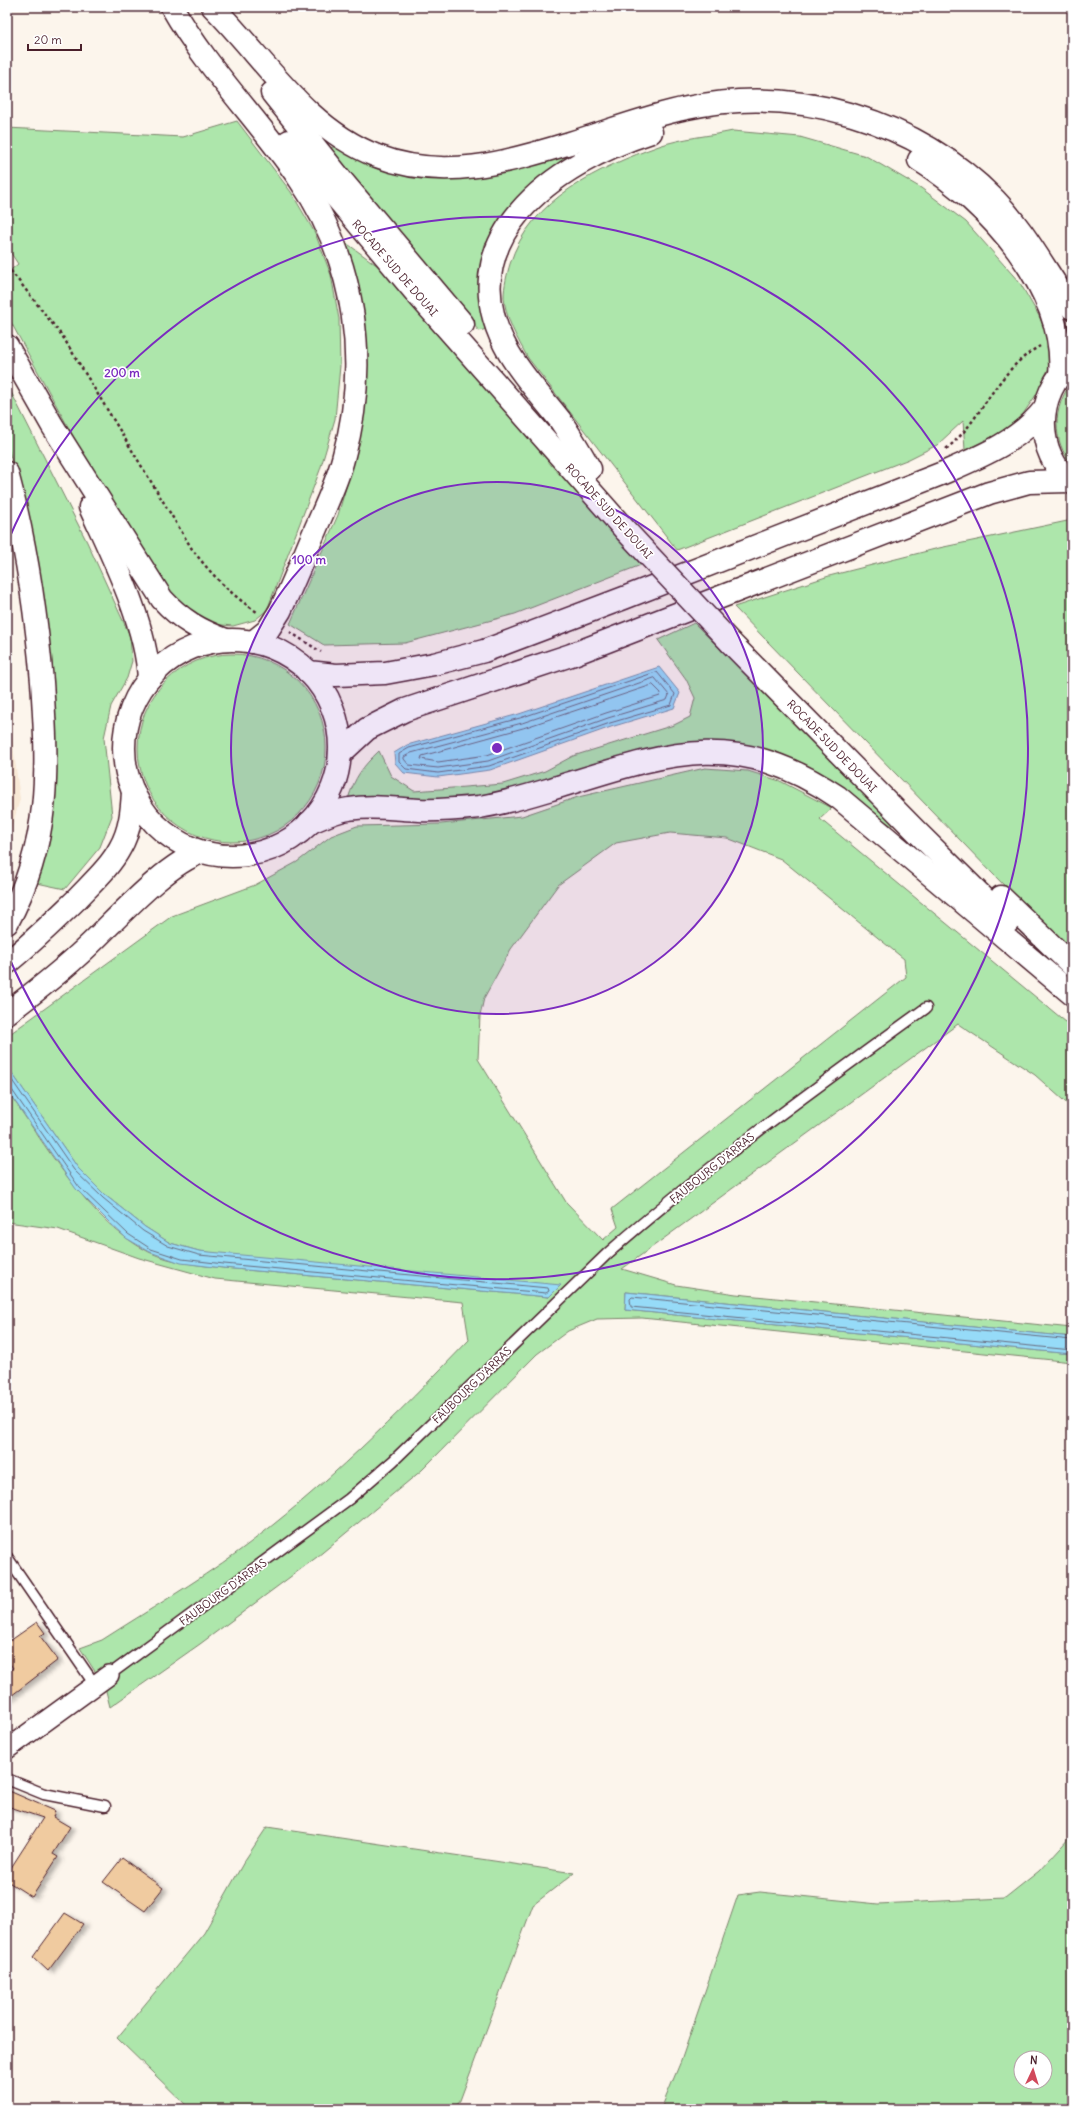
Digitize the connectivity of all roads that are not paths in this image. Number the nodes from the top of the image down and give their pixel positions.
1 (172, 7) edge
2 (180, 7) edge
3 (204, 7) edge
4 (213, 7) edge
5 (1072, 308) edge
6 (7, 346) edge
7 (1066, 369) edge
8 (1045, 408) junction
9 (52, 424) junction
10 (590, 469) junction
11 (7, 473) edge
12 (1070, 482) edge
13 (634, 528) junction
14 (226, 640) junction
15 (738, 641) junction
16 (253, 642) junction
17 (308, 672) junction
18 (149, 679) junction
19 (340, 754) junction
20 (133, 792) junction
21 (310, 823) junction
22 (202, 852) junction
23 (7, 923) edge
24 (7, 962) edge
25 (1072, 965) edge
26 (1072, 984) edge
27 (1072, 994) edge
28 (926, 1008) dead end
29 (7, 1013) edge
30 (7, 1557) edge
31 (102, 1680) junction
32 (7, 1749) edge
33 (7, 1779) edge
34 (105, 1806) dead end

1 - 16 main road
2 - 13 main road, ROCADE SUD DE DOUAI
3 - 10 main road, ROCADE SUD DE DOUAI
4 - 5 main road
6 - 9 main road
7 - 8 main road
7 - 10 main road
8 - 12 main road
8 - 17 main road
9 - 14 main road
9 - 18 main road
10 - 13 main road, ROCADE SUD DE DOUAI
11 - 23 main road
12 - 19 main road
13 - 15 main road, ROCADE SUD DE DOUAI
14 - 16 main road
14 - 18 main road
15 - 25 main road, ROCADE SUD DE DOUAI
15 - 26 main road, ROCADE SUD DE DOUAI
16 - 17 main road
17 - 19 main road
18 - 20 main road
19 - 21 main road
20 - 22 main road
20 - 24 main road
21 - 22 main road
21 - 27 main road
22 - 29 main road
28 - 31 lane, FAUBOURG D'ARRAS
30 - 31 lane
31 - 32 street, FAUBOURG D'ARRAS
33 - 34 lane

